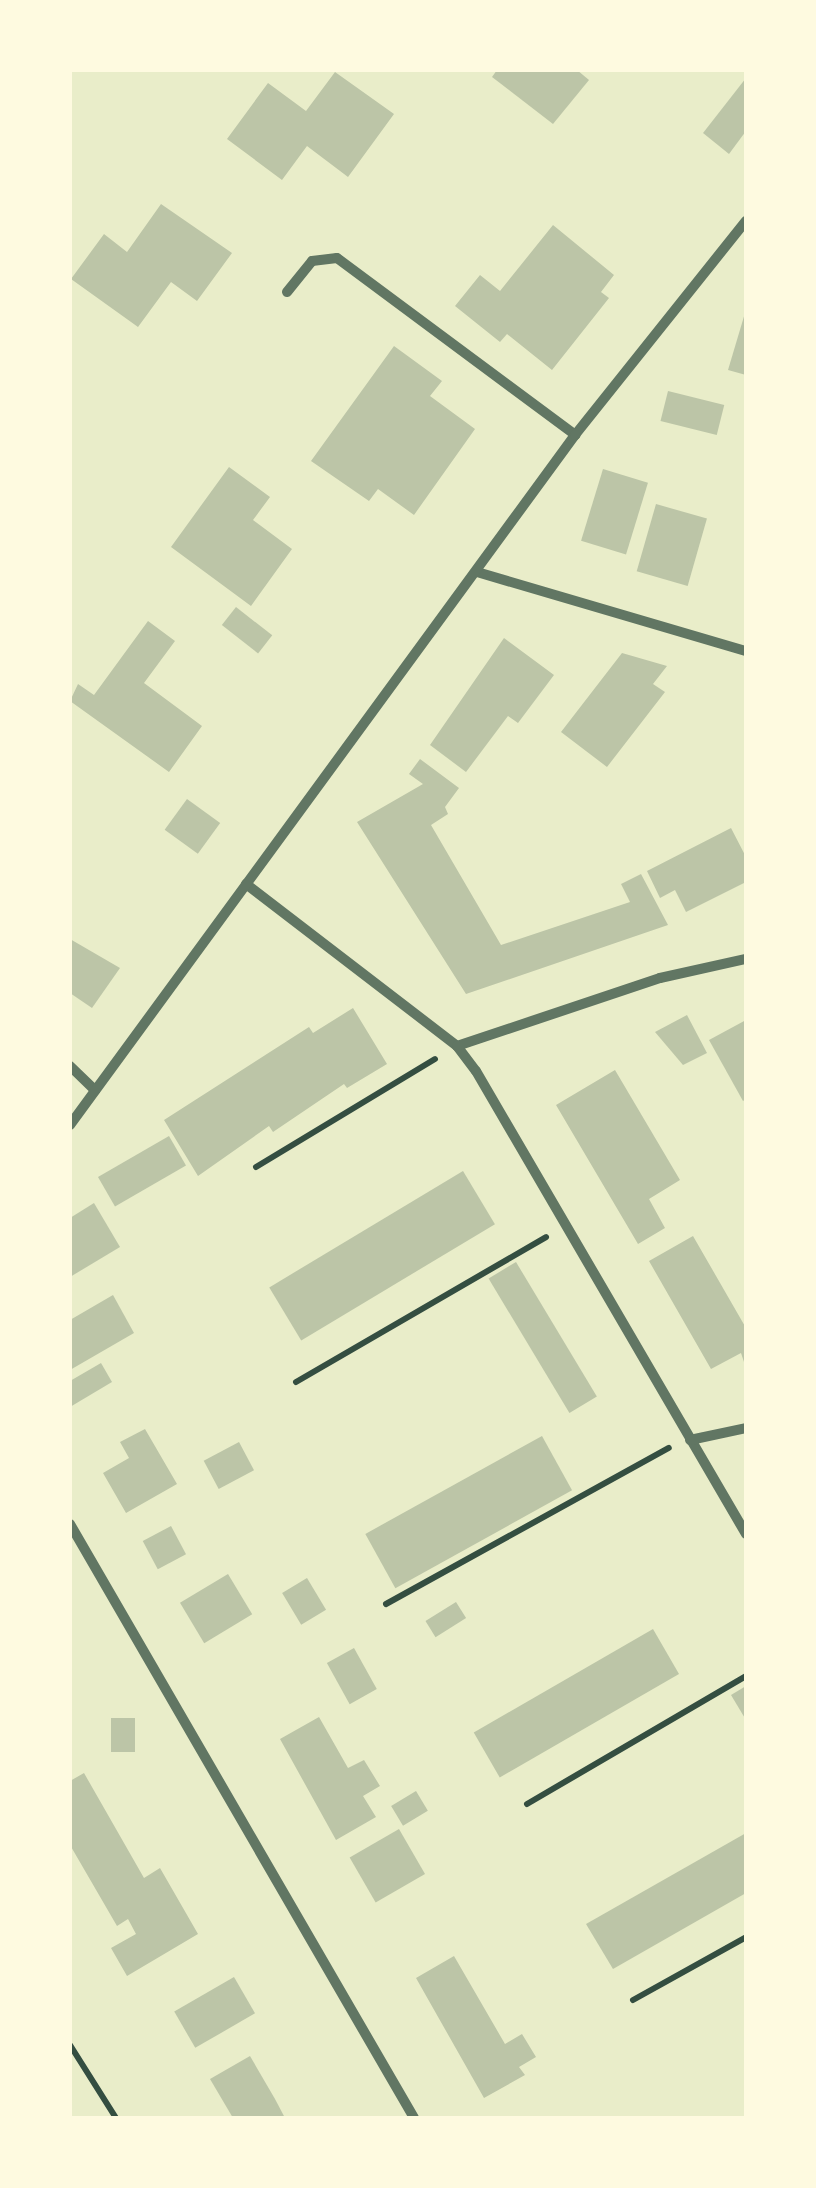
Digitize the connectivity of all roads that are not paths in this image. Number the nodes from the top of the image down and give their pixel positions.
1 (746, 221) edge
2 (287, 292) dead end
3 (575, 435) junction
4 (477, 572) junction
5 (746, 651) edge
6 (246, 884) junction
7 (746, 960) edge
8 (456, 1046) junction
9 (70, 1066) edge
10 (95, 1090) junction
11 (70, 1125) edge
12 (746, 1428) edge
13 (690, 1440) junction
14 (70, 1524) edge
15 (746, 1534) edge
16 (414, 2118) edge

1 - 3 street
2 - 3 street
3 - 4 street
4 - 5 street
4 - 6 street
6 - 8 street
6 - 10 street
7 - 8 street
8 - 13 street
9 - 10 street
10 - 11 street
12 - 13 street
13 - 15 street
14 - 16 street

